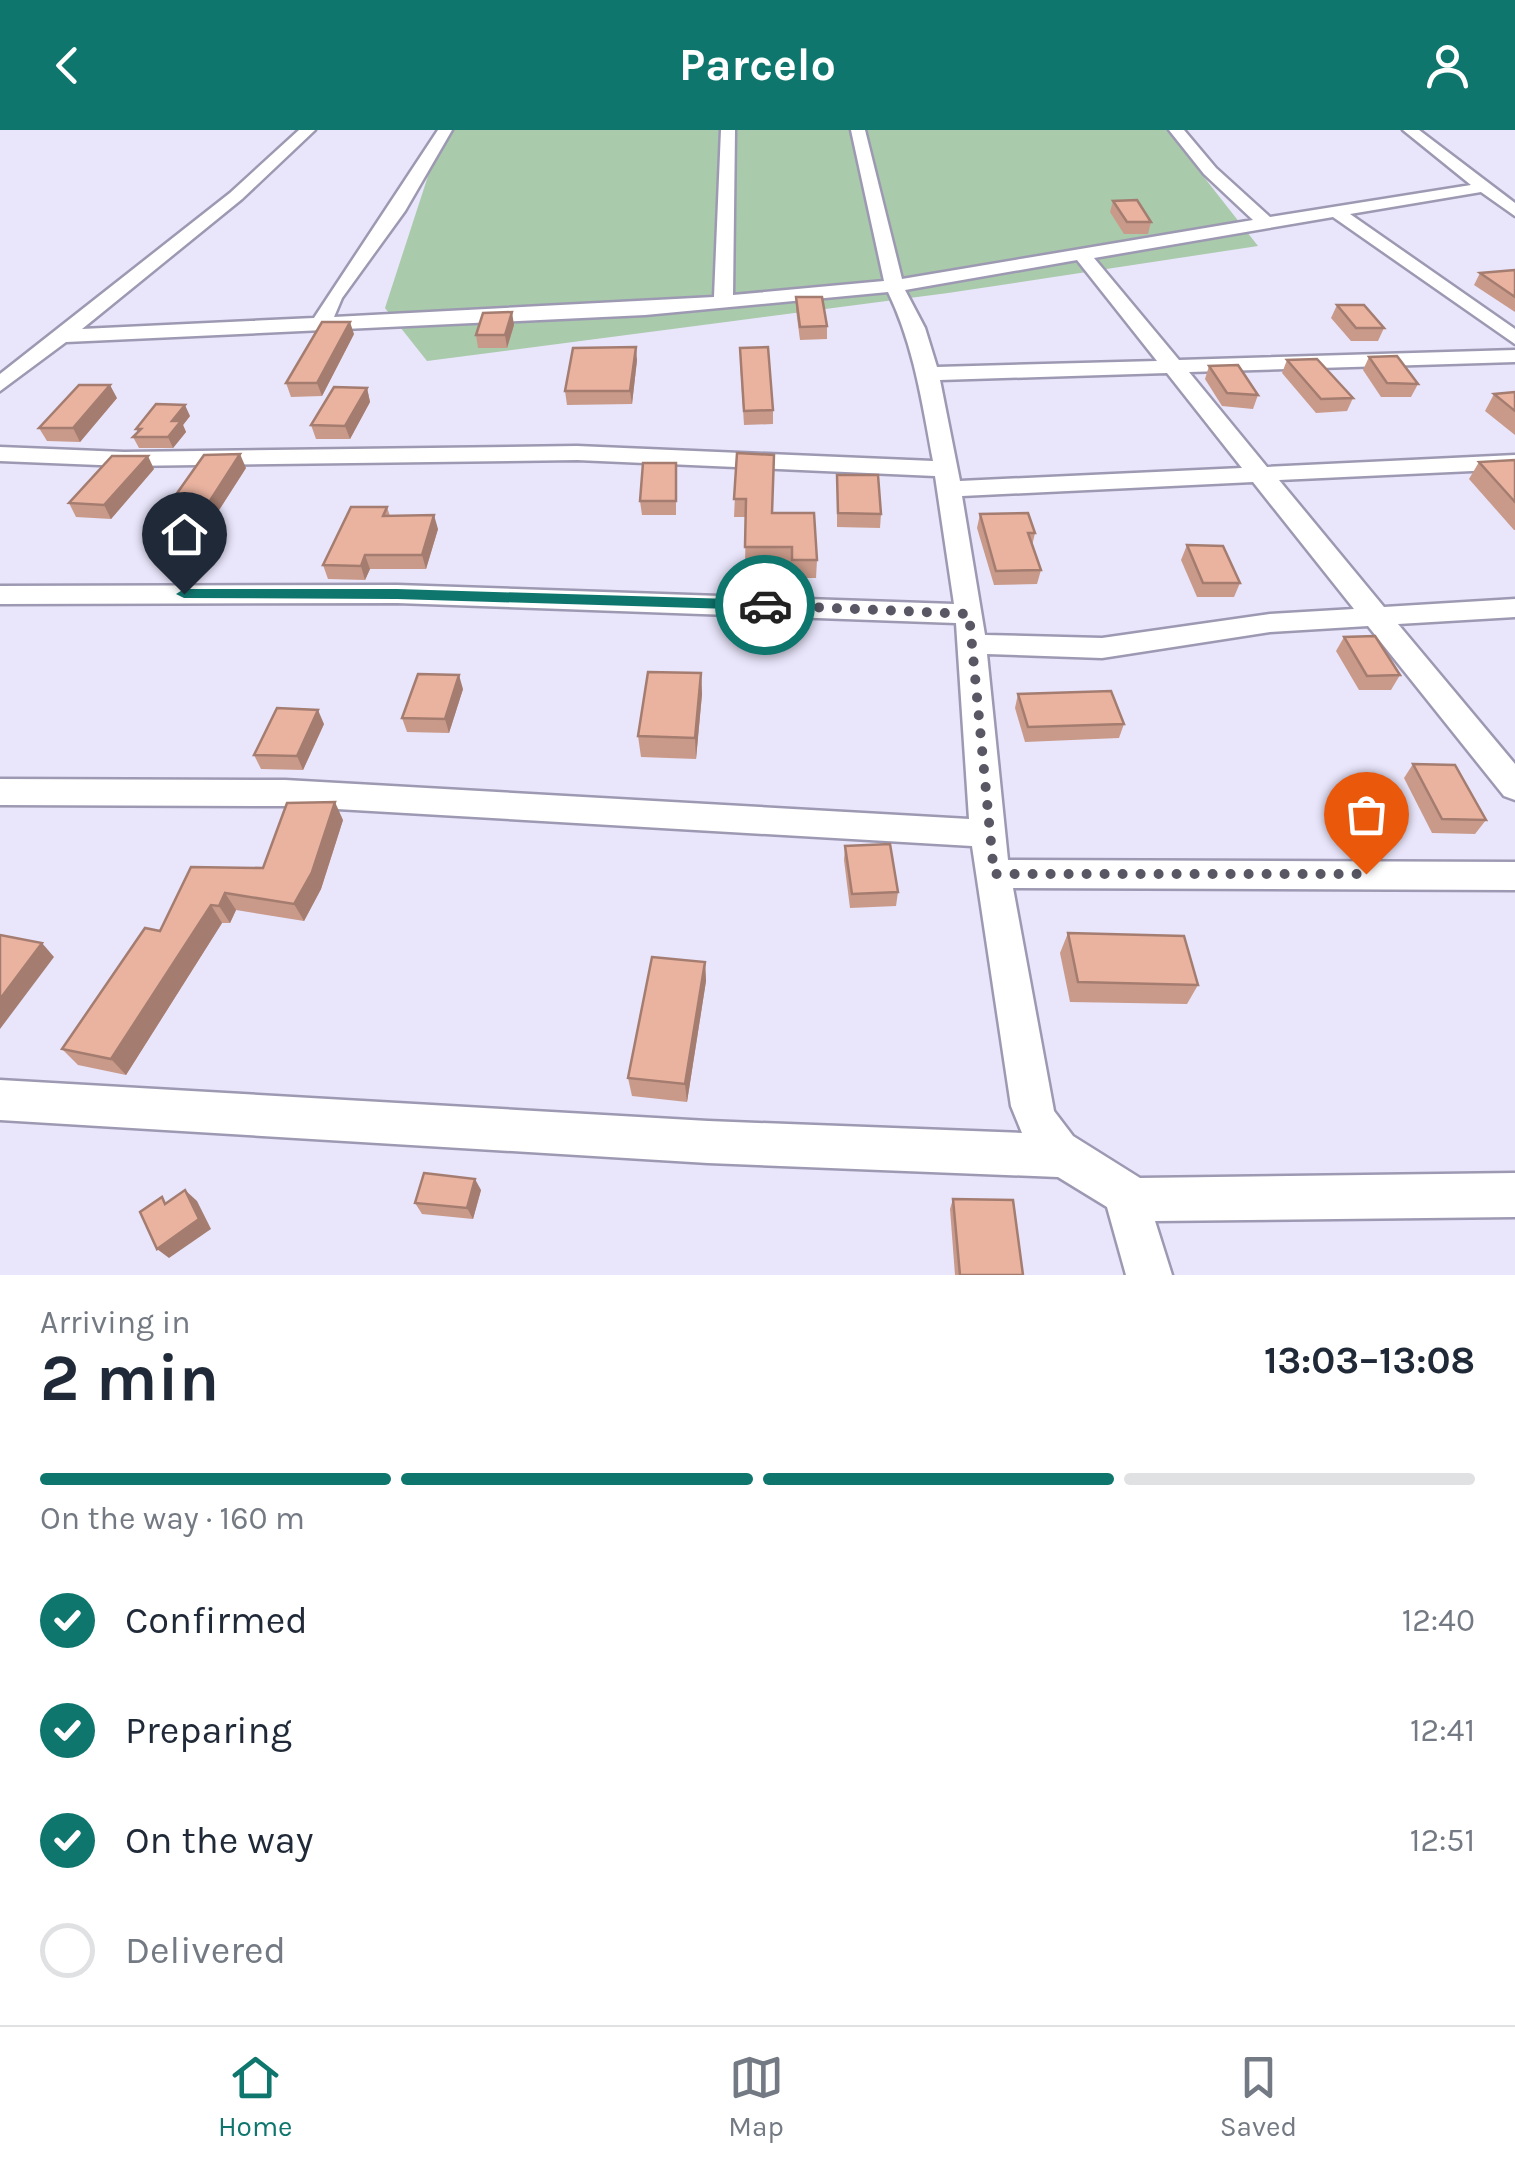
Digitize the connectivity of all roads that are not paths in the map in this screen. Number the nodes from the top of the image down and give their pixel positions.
1 (308, 130) edge
2 (445, 130) edge
3 (728, 130) edge
4 (858, 130) edge
5 (1176, 130) edge
6 (1410, 130) edge
7 (1485, 187) junction
8 (1515, 210) edge
9 (1339, 214) junction
10 (1266, 223) junction
11 (1082, 254) junction
12 (894, 286) junction
13 (724, 302) junction
14 (321, 324) junction
15 (61, 336) junction
16 (1515, 338) edge
17 (1515, 356) edge
18 (1177, 367) junction
19 (928, 374) junction
20 (0, 385) edge
21 (0, 454) edge
22 (1515, 462) edge
23 (1257, 471) junction
24 (948, 479) junction
25 (0, 595) edge
26 (1515, 608) edge
27 (1378, 619) junction
28 (970, 629) junction
29 (1515, 787) edge
30 (0, 792) edge
31 (986, 833) junction
32 (994, 874) junction
33 (1515, 876) edge
34 (0, 1100) edge
35 (1059, 1156) junction
36 (1515, 1195) edge
37 (1129, 1200) junction
38 (1149, 1275) edge

1 - 15 street
2 - 14 street
3 - 13 street
4 - 12 street
5 - 10 street
6 - 7 street
7 - 8 street
7 - 9 street
9 - 10 street
9 - 16 street
10 - 11 street
11 - 12 street
11 - 18 street
12 - 13 street
12 - 19 street
13 - 14 street
14 - 15 street
15 - 20 street
17 - 18 street
18 - 19 street
18 - 23 street
19 - 24 street
21 - 24 street
22 - 23 street
23 - 24 street
23 - 27 street
24 - 28 street
25 - 28 street
26 - 27 street
27 - 28 street
27 - 29 street
28 - 31 street
30 - 31 street
31 - 32 street
32 - 33 street
32 - 35 street
34 - 35 street
35 - 37 street
36 - 37 street
37 - 38 street

